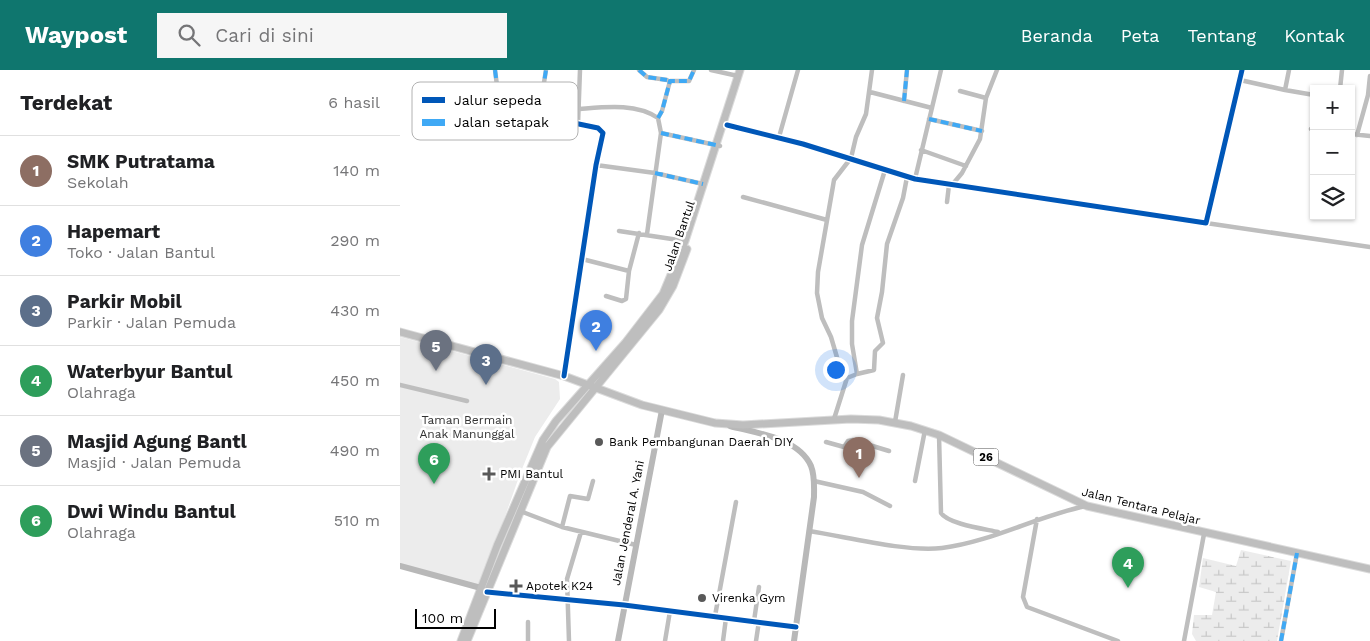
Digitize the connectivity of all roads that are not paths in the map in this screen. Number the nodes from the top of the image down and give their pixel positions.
1 (580, 70) edge
2 (639, 70) edge
3 (694, 70) edge
4 (711, 70) edge
5 (745, 70) edge
6 (798, 70) edge
7 (872, 70) edge
8 (907, 70) edge
9 (941, 70) edge
10 (997, 70) edge
11 (1242, 70) edge
12 (1289, 70) edge
13 (1342, 70) edge
14 (739, 73) edge
15 (1370, 76) edge
16 (667, 80) dead end
17 (1240, 80) junction
18 (1340, 85) edge
19 (1285, 90) junction
20 (960, 91) dead end
21 (870, 92) junction
22 (1310, 94) edge
23 (986, 98) junction
24 (904, 101) junction
25 (932, 108) junction
26 (580, 109) junction
27 (658, 118) junction
28 (929, 119) junction
29 (578, 124) joint
30 (727, 125) junction
31 (982, 131) junction
32 (1355, 132) edge
33 (661, 133) junction
34 (1355, 135) edge
35 (1370, 136) edge
36 (779, 137) junction
37 (718, 146) junction
38 (921, 150) junction
39 (851, 158) junction
40 (596, 166) junction
41 (966, 166) junction
42 (885, 170) junction
43 (656, 173) junction
44 (907, 177) junction
45 (915, 179) junction
46 (703, 184) junction
47 (950, 185) junction
48 (743, 197) dead end
49 (947, 202) dead end
50 (827, 220) junction
51 (1206, 223) junction
52 (619, 231) dead end
53 (639, 233) junction
54 (647, 234) junction
55 (685, 241) junction
56 (1370, 247) edge
57 (582, 259) junction
58 (629, 271) junction
59 (606, 296) dead end
60 (400, 332) edge
61 (857, 374) junction
62 (903, 375) dead end
63 (564, 376) junction
64 (846, 381) junction
65 (400, 384) edge
66 (592, 387) junction
67 (467, 401) dead end
68 (662, 410) junction
69 (834, 419) junction
70 (704, 420) junction
71 (895, 422) junction
72 (925, 430) junction
73 (939, 435) junction
74 (826, 442) dead end
75 (890, 451) dead end
76 (593, 481) dead end
77 (814, 481) junction
78 (915, 481) dead end
79 (736, 502) dead end
80 (890, 506) dead end
81 (1087, 506) junction
82 (520, 510) junction
83 (1037, 519) junction
84 (562, 527) junction
85 (809, 530) junction
86 (580, 532) junction
87 (999, 532) junction
88 (1204, 534) junction
89 (636, 545) junction
90 (1297, 554) junction
91 (400, 566) edge
92 (1370, 570) edge
93 (760, 587) dead end
94 (484, 590) junction
95 (566, 600) junction
96 (624, 605) junction
97 (670, 611) junction
98 (715, 616) junction
99 (726, 618) junction
100 (757, 621) junction
101 (528, 622) dead end
102 (796, 627) junction
103 (461, 641) edge
104 (467, 641) edge
105 (528, 641) edge
106 (569, 641) edge
107 (618, 641) edge
108 (665, 641) edge
109 (723, 641) edge
110 (756, 641) edge
111 (794, 641) edge
112 (1118, 641) edge
113 (1184, 641) edge
114 (1280, 641) edge

1 - 26 street
2 - 16 street
3 - 27 street
4 - 14 street
5 - 30 main road, Jalan Bantul
6 - 36 street
7 - 21 street
8 - 24 street
9 - 25 street
10 - 23 street
11 - 17 street
12 - 19 street
13 - 18 street
14 - 37 main road, Jalan Bantul
15 - 32 street
17 - 19 street
17 - 51 street
19 - 22 street
20 - 23 street
21 - 24 street
21 - 39 street
23 - 31 street
24 - 25 street
25 - 28 street
26 - 27 street
26 - 29 street
27 - 33 street
28 - 31 street
28 - 38 street
29 - 40 street
30 - 36 street
30 - 37 main road, Jalan Bantul
31 - 41 street
33 - 37 street
33 - 43 street
34 - 35 street
36 - 39 street
37 - 46 main road, Jalan Bantul
37 - 66 main road, Jalan Bantul
38 - 41 street
38 - 45 street
39 - 42 street
39 - 50 street
40 - 43 street
40 - 57 street
41 - 47 street
42 - 44 street
42 - 61 street
43 - 46 street
43 - 54 street
44 - 45 street
44 - 61 street
45 - 47 street
46 - 55 main road, Jalan Bantul
47 - 49 street
47 - 51 street
48 - 50 street
50 - 64 street
51 - 56 street
52 - 53 street
53 - 54 street
53 - 58 street
54 - 55 street
55 - 66 main road, Jalan Bantul
57 - 58 street
57 - 63 street
58 - 59 street
60 - 63 main road, Jalan Tentara Pelajar
61 - 64 street
62 - 71 street
63 - 66 main road, Jalan Tentara Pelajar
64 - 69 street
65 - 67 street
66 - 68 main road, Jalan Tentara Pelajar / 26
66 - 82 main road
66 - 94 main road
68 - 70 main road, Jalan Tentara Pelajar / 26
68 - 89 main road, Jalan Jenderal A. Yani
69 - 70 main road, Jalan Tentara Pelajar / 26
69 - 71 main road, Jalan Tentara Pelajar / 26
70 - 77 main road
71 - 72 main road, Jalan Tentara Pelajar / 26
72 - 73 main road, Jalan Tentara Pelajar / 26
72 - 78 street
73 - 81 main road, Jalan Tentara Pelajar / 26
73 - 87 street
74 - 75 street
76 - 84 street
77 - 80 street
77 - 85 main road
79 - 98 street
81 - 83 street
81 - 88 main road, Jalan Tentara Pelajar / 26
82 - 84 street
82 - 94 main road
83 - 87 street
83 - 112 street
84 - 86 street
85 - 87 street
85 - 102 main road
86 - 89 street
86 - 95 street
88 - 90 main road, Jalan Tentara Pelajar / 26
88 - 113 street
89 - 96 main road, Jalan Jenderal A. Yani
90 - 92 main road, Jalan Tentara Pelajar / 26
90 - 114 street
91 - 94 main road
93 - 100 street
94 - 95 street
94 - 103 main road
94 - 104 main road
95 - 96 street
95 - 106 street
96 - 97 street
96 - 107 main road, Jalan Jenderal A. Yani
97 - 98 street
97 - 108 street
98 - 99 street
99 - 100 street
99 - 109 street
100 - 102 street
100 - 110 street
101 - 105 street
102 - 111 main road

